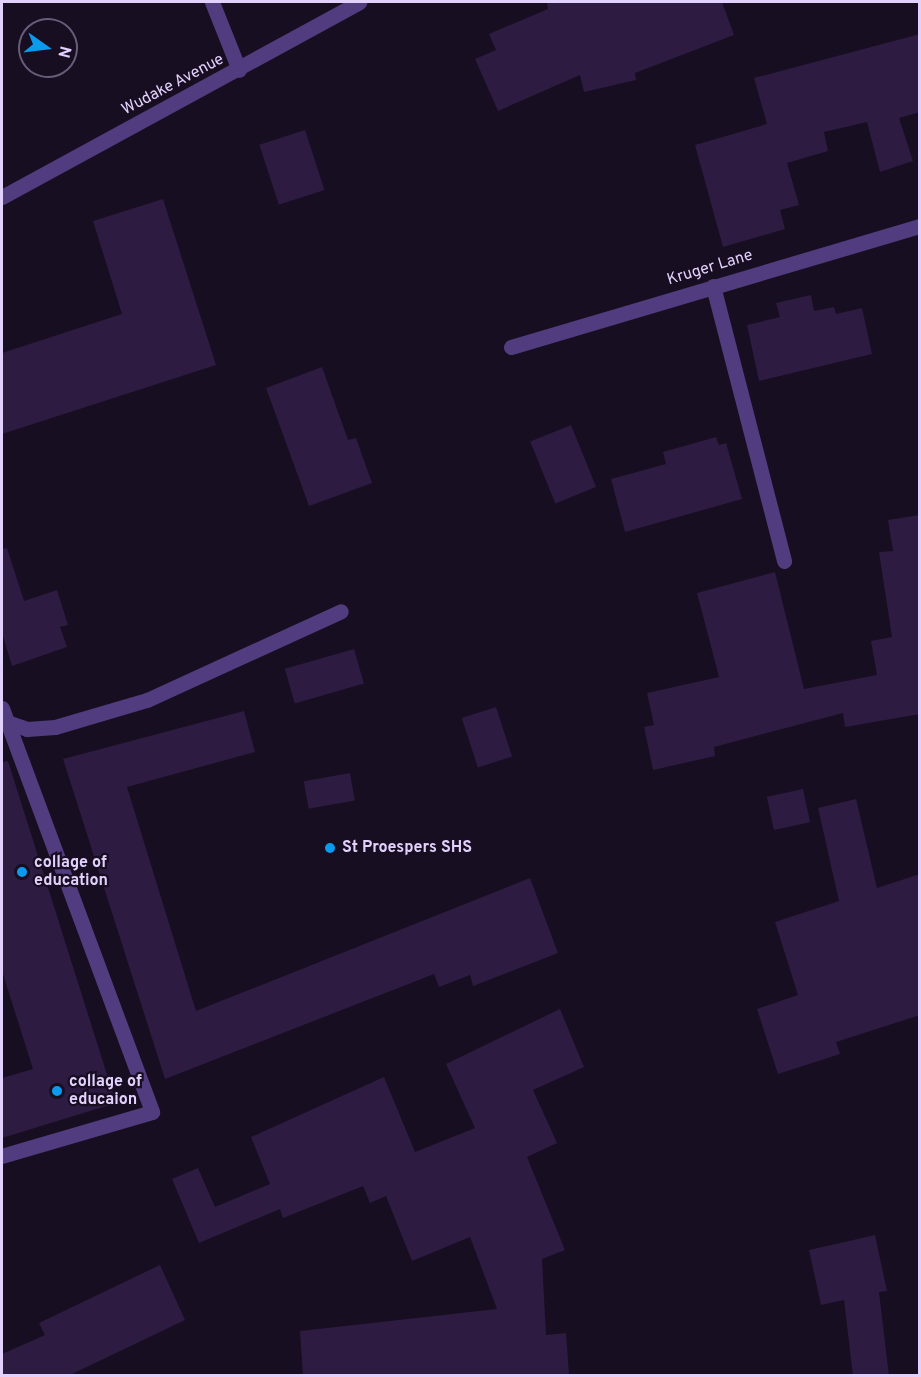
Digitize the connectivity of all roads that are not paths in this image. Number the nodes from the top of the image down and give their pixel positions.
1 (212, 2) edge
2 (359, 2) edge
3 (239, 70) junction
4 (2, 197) edge
5 (920, 226) edge
6 (713, 286) junction
7 (511, 347) dead end
8 (784, 561) dead end
9 (341, 611) dead end
10 (4, 715) edge
11 (2, 1156) edge

1 - 3 street
2 - 3 street, Wudake Avenue
3 - 4 street, Wudake Avenue
5 - 6 street, Kruger Lane
6 - 7 street, Kruger Lane
6 - 8 street
9 - 10 street
10 - 11 street

